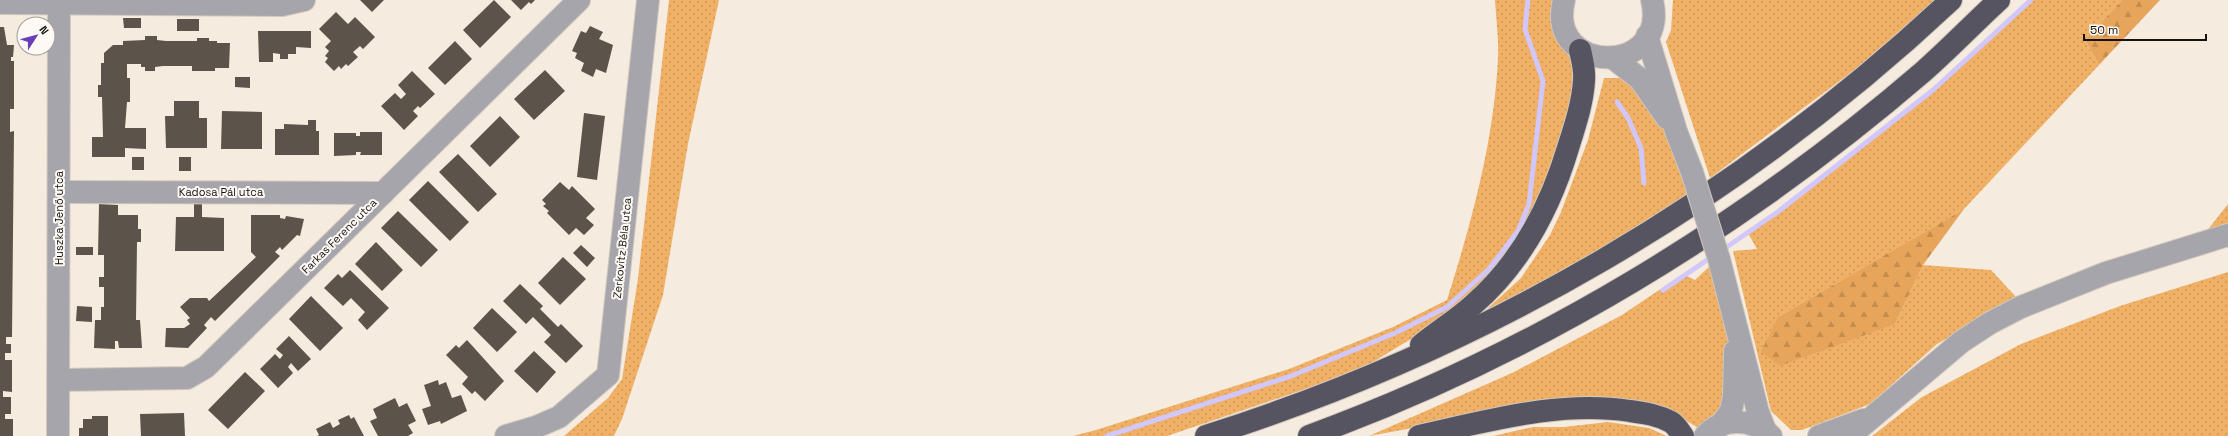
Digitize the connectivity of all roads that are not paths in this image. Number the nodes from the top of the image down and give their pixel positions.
1 (304, 0) edge
2 (579, 0) edge
3 (648, 0) edge
4 (1564, 0) edge
5 (1652, 0) edge
6 (1951, 0) edge
7 (1999, 0) edge
8 (59, 2) edge
9 (0, 3) edge
10 (1648, 36) junction
11 (1580, 50) junction
12 (1613, 58) junction
13 (1676, 131) junction
14 (60, 192) junction
15 (383, 193) junction
16 (2228, 235) edge
17 (1734, 318) junction
18 (1388, 369) junction
19 (59, 380) junction
20 (1877, 415) junction
21 (1712, 431) edge
22 (1768, 433) edge
23 (58, 436) edge
24 (506, 436) edge
25 (1206, 436) edge
26 (1309, 436) edge
27 (1419, 436) edge
28 (1683, 436) edge
29 (1819, 436) edge
30 (1850, 436) edge

1 - 8 street
2 - 15 street, Farkas Ferenc utca
3 - 24 street, Zerkovitz Béla utca
4 - 11 street
5 - 10 street
6 - 18 highway
7 - 26 highway
8 - 9 street
8 - 14 street, Huszka Jenő utca
10 - 12 street
10 - 13 street
11 - 12 street
11 - 18 highway
12 - 13 street
13 - 17 street, bridge
14 - 15 street, Kadosa Pál utca
14 - 19 street, Huszka Jenő utca
15 - 19 street, Farkas Ferenc utca
16 - 20 street
17 - 21 street
17 - 22 street
18 - 25 highway
19 - 23 street, Huszka Jenő utca
20 - 29 street
20 - 30 street
21 - 22 street
27 - 28 highway

